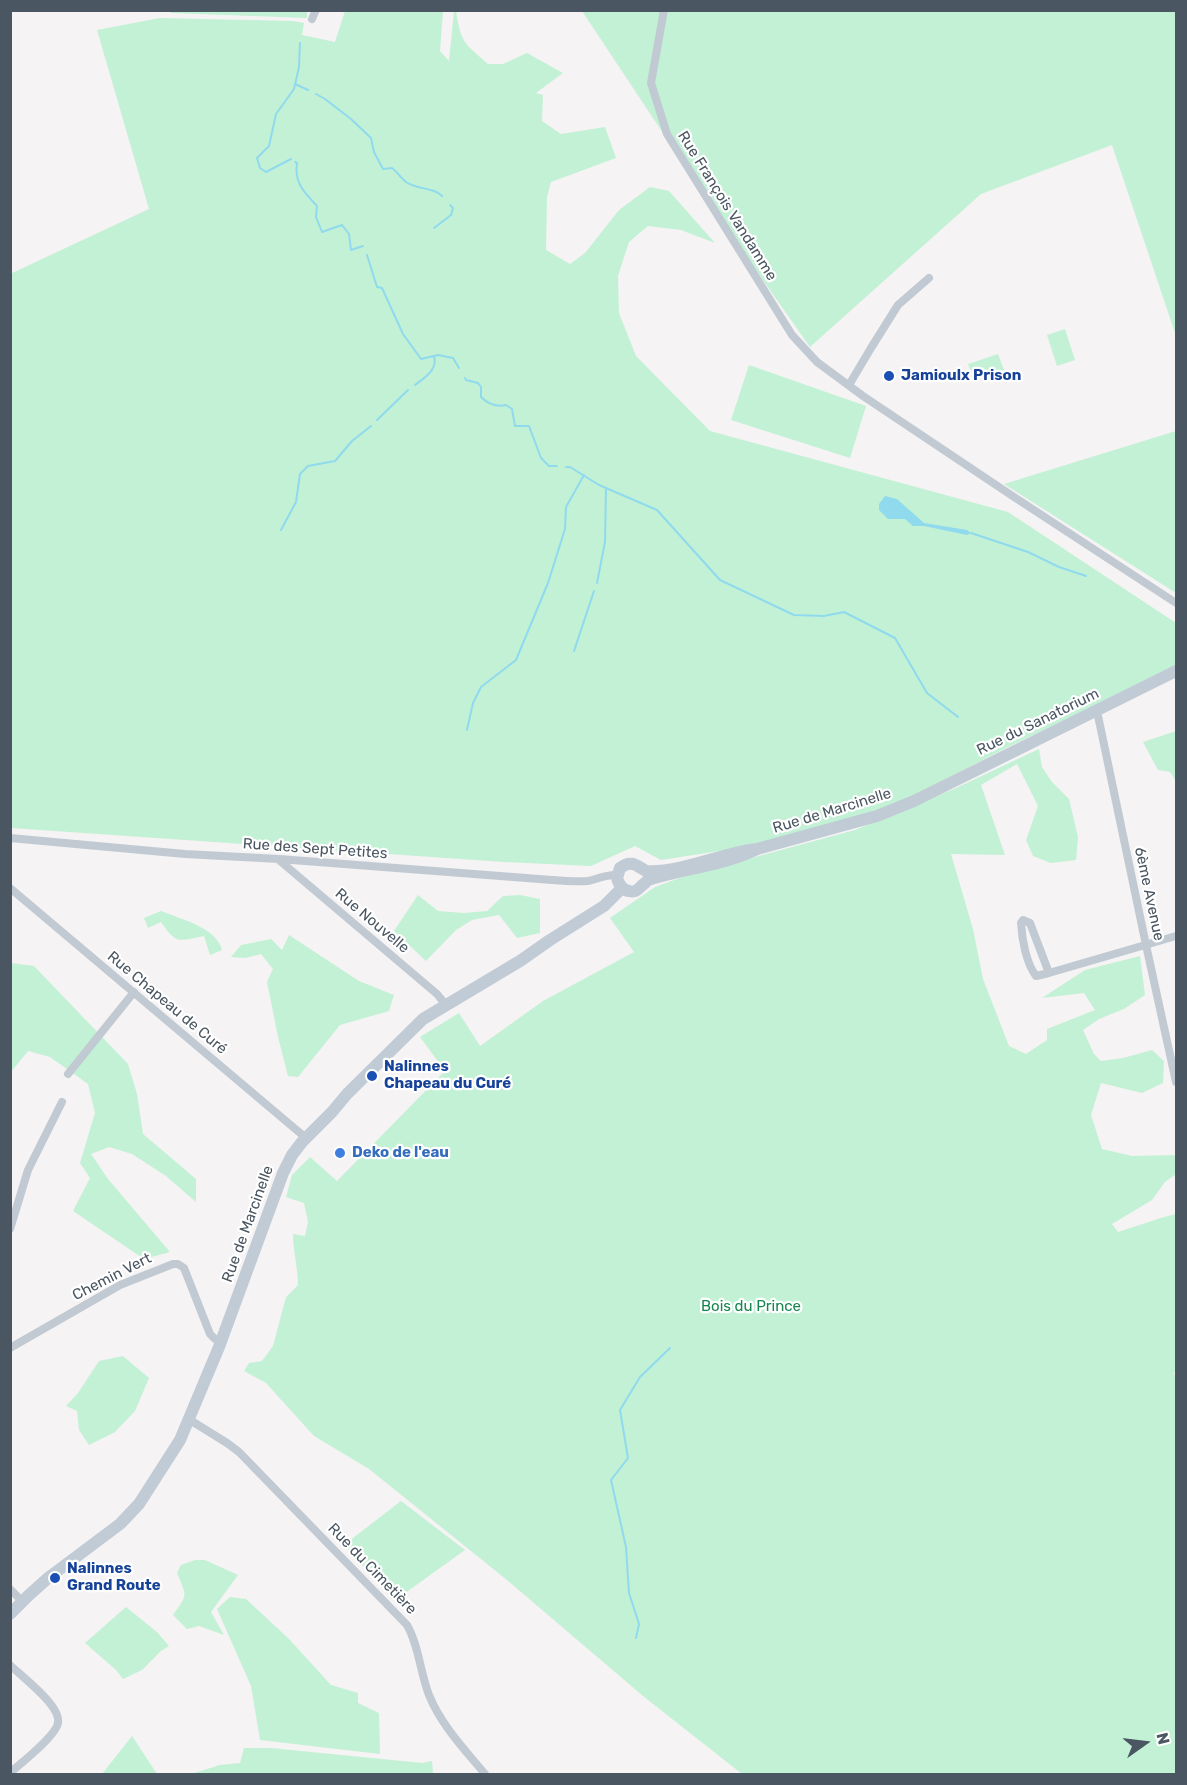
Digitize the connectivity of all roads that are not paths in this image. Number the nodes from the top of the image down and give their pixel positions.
1 (664, 10) edge
2 (929, 278) dead end
3 (849, 386) junction
4 (1176, 603) edge
5 (1176, 671) edge
6 (1096, 711) junction
7 (914, 801) joint
8 (10, 838) edge
9 (279, 859) junction
10 (617, 875) junction
11 (644, 877) junction
12 (10, 888) edge
13 (622, 888) junction
14 (1176, 936) edge
15 (1146, 945) junction
16 (1049, 973) junction
17 (134, 992) junction
18 (446, 1005) junction
19 (68, 1074) dead end
20 (1176, 1082) edge
21 (63, 1102) dead end
22 (306, 1138) junction
23 (10, 1229) edge
24 (221, 1341) junction
25 (10, 1348) edge
26 (190, 1420) junction
27 (10, 1589) edge
28 (22, 1601) junction
29 (10, 1614) edge
30 (10, 1665) edge
31 (10, 1773) edge
32 (485, 1774) edge

1 - 3 street, Rue François Vandamme
2 - 3 street
3 - 4 street, Rue François Vandamme
5 - 6 street, Rue du Sanatorium
6 - 7 street, Rue du Sanatorium
6 - 15 street, 6ème Avenue
7 - 11 street, Rue de Marcinelle
8 - 9 street, Rue des Sept Petites
9 - 10 street, Rue des Sept Petites
9 - 18 street, Rue Nouvelle
10 - 11 street, Rue de Marcinelle
10 - 13 street
11 - 13 street, Rue de Marcinelle
12 - 17 street, Rue Chapeau de Curé
13 - 18 street, Rue de Marcinelle
14 - 15 street
15 - 16 street
15 - 20 street, 6ème Avenue
16 - 16 street
17 - 19 street
17 - 22 street, Rue Chapeau de Curé
18 - 22 street, Rue de Marcinelle
21 - 23 street
22 - 24 street, Rue de Marcinelle
24 - 25 street, Chemin Vert
24 - 26 street, Rue de Marcinelle
26 - 28 street, Rue de Marcinelle
26 - 32 street, Rue du Cimetière
27 - 28 street
28 - 29 street, Rue de Marcinelle
30 - 31 street

